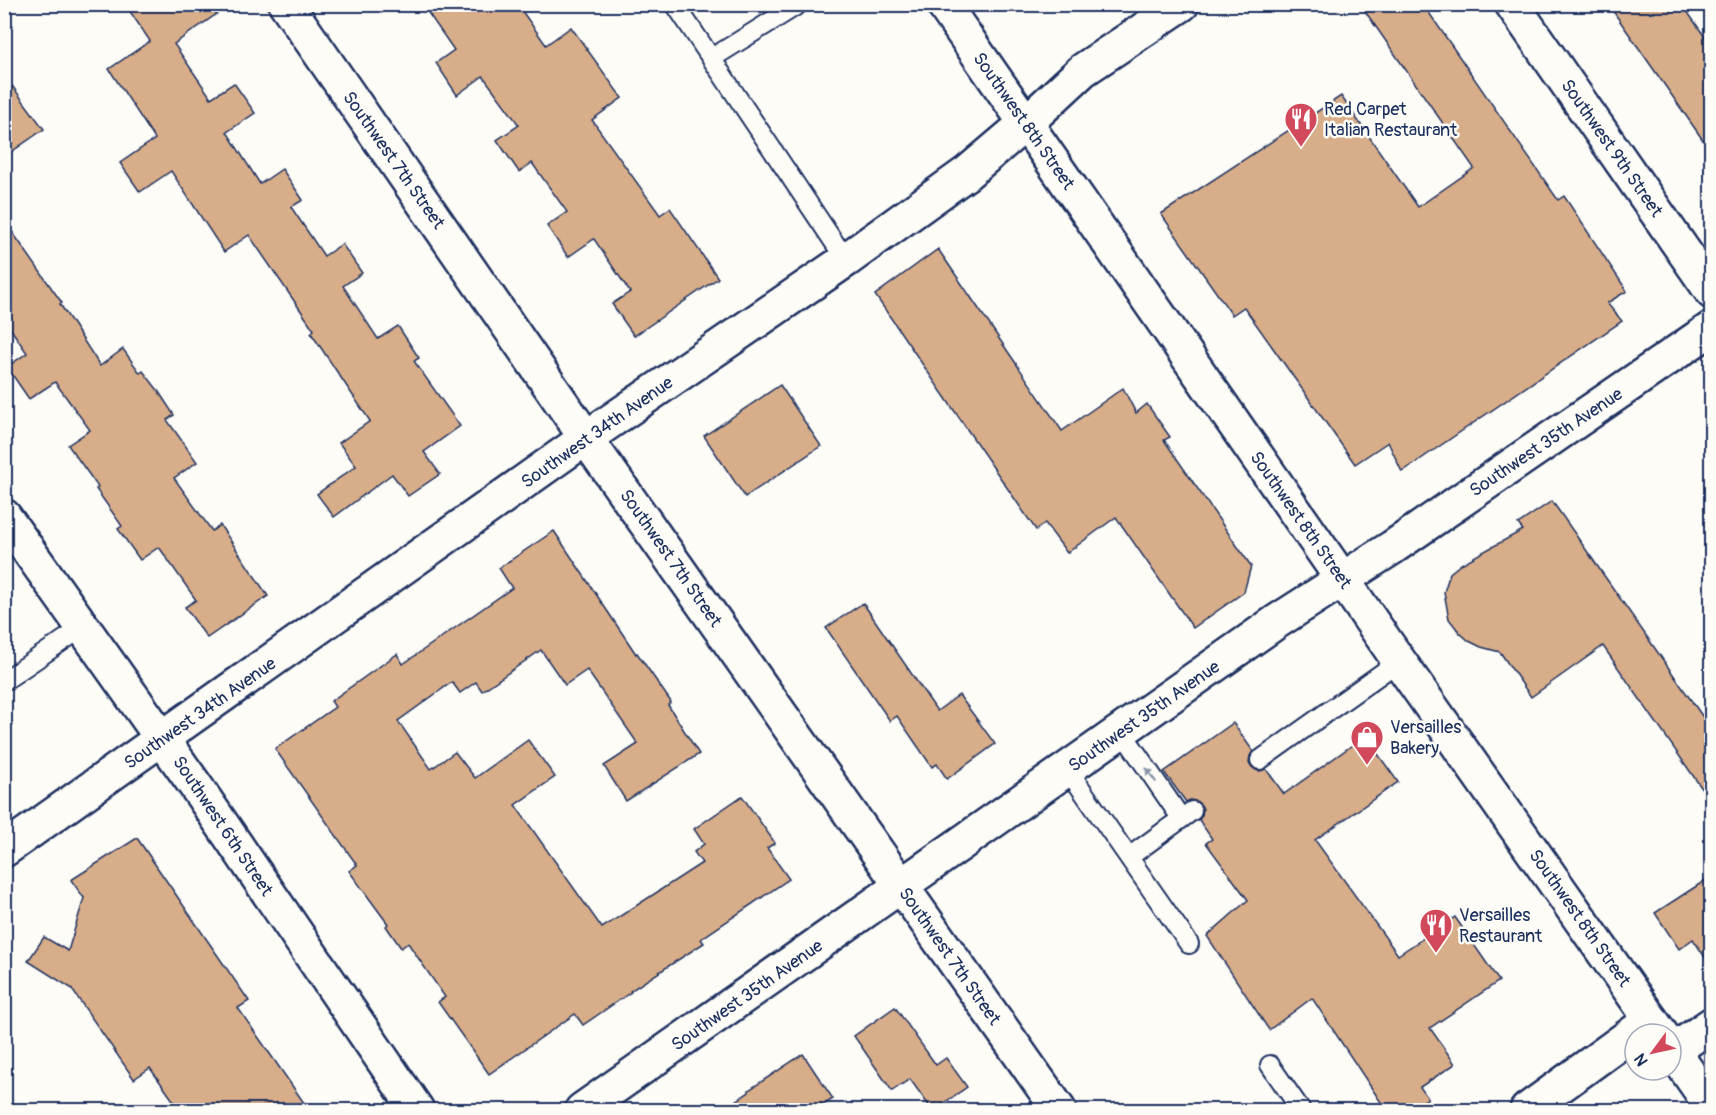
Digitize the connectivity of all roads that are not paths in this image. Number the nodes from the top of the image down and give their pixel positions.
1 (286, 4) edge
2 (675, 4) edge
3 (799, 4) edge
4 (943, 4) edge
5 (1182, 4) edge
6 (1512, 4) edge
7 (712, 58) junction
8 (1026, 123) junction
9 (846, 260) junction
10 (1712, 292) edge
11 (1712, 328) edge
12 (586, 438) junction
13 (4, 516) edge
14 (1343, 580) junction
15 (82, 627) junction
16 (1399, 661) junction
17 (4, 681) edge
18 (1122, 732) junction
19 (163, 739) junction
20 (1260, 760) dead end
21 (1068, 770) junction
22 (4, 850) edge
23 (1129, 857) junction
24 (901, 887) junction
25 (1189, 944) dead end
26 (1653, 1022) edge
27 (1712, 1024) edge
28 (1683, 1032) edge
29 (1623, 1060) edge
30 (1270, 1065) dead end
31 (1683, 1065) edge
32 (1712, 1107) edge
33 (417, 1110) edge
34 (582, 1110) edge
35 (1059, 1110) edge
36 (1301, 1110) edge
37 (1527, 1110) edge

1 - 12 street, Southwest 7th Street
2 - 7 lane
3 - 7 lane
4 - 8 street, Southwest 8th Street
5 - 8 street, Southwest 34th Avenue
6 - 10 street, Southwest 9th Street
7 - 9 lane
8 - 9 street, Southwest 34th Avenue
8 - 14 street, Southwest 8th Street
9 - 12 street, Southwest 34th Avenue
11 - 14 street, Southwest 35th Avenue
12 - 19 street, Southwest 34th Avenue
12 - 24 street, Southwest 7th Street
13 - 15 street, Southwest 6th Street
14 - 16 street, Southwest 8th Street
14 - 18 street, Southwest 35th Avenue
15 - 17 lane
15 - 19 street, Southwest 6th Street
16 - 20 lane
16 - 26 street, Southwest 8th Street
18 - 21 street, Southwest 35th Avenue
23 -> 18 lane
19 - 22 street, Southwest 34th Avenue
19 - 33 street, Southwest 6th Street
21 - 23 lane
21 - 24 street, Southwest 35th Avenue
23 - 25 lane
24 - 34 street, Southwest 35th Avenue
24 - 35 street, Southwest 7th Street
27 - 28 street
29 - 37 street
30 - 36 lane
31 - 32 street, Southwest 8th Street

